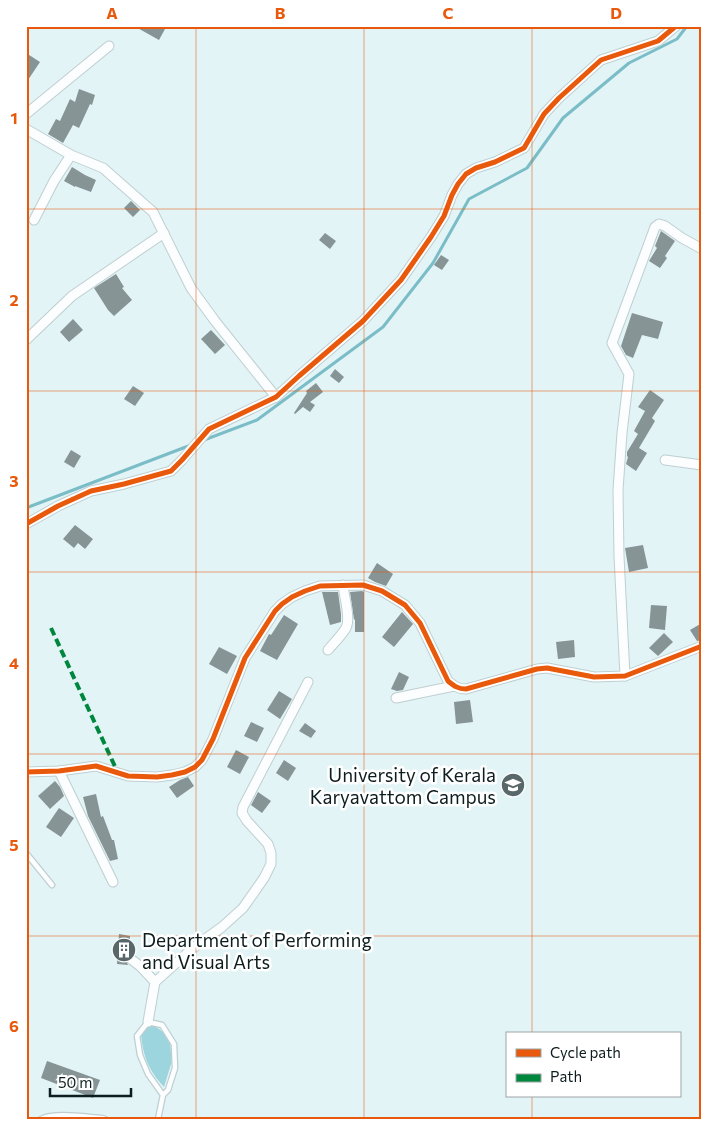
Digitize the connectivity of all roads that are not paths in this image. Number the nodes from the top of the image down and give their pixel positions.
1 (676, 26) edge
2 (109, 46) dead end
3 (26, 114) edge
4 (26, 129) edge
5 (71, 155) junction
6 (34, 220) dead end
7 (164, 233) junction
8 (702, 249) edge
9 (26, 340) edge
10 (276, 397) junction
11 (665, 460) dead end
12 (702, 465) edge
13 (26, 524) edge
14 (342, 585) junction
15 (702, 646) edge
16 (328, 650) dead end
17 (625, 676) junction
18 (308, 682) dead end
19 (454, 686) junction
20 (396, 698) dead end
21 (26, 772) edge
22 (59, 772) junction
23 (26, 853) edge
24 (113, 882) dead end
25 (52, 885) dead end
26 (132, 960) dead end
27 (155, 982) junction
28 (148, 1022) junction
29 (163, 1095) junction
30 (41, 1119) edge
31 (105, 1119) edge
32 (158, 1119) edge

1 - 10 street
2 - 3 street
4 - 5 street
5 - 6 street
5 - 7 street
7 - 9 street
7 - 10 street
8 - 17 street
10 - 13 street
11 - 12 street
14 - 16 street
14 - 19 street
14 - 22 street
15 - 17 street
17 - 19 street
18 - 27 street
19 - 20 street
21 - 22 street
22 - 24 street
23 - 25 lane
26 - 27 street
27 - 28 street
28 - 29 lane
28 - 29 lane
29 - 32 lane
30 - 31 lane

